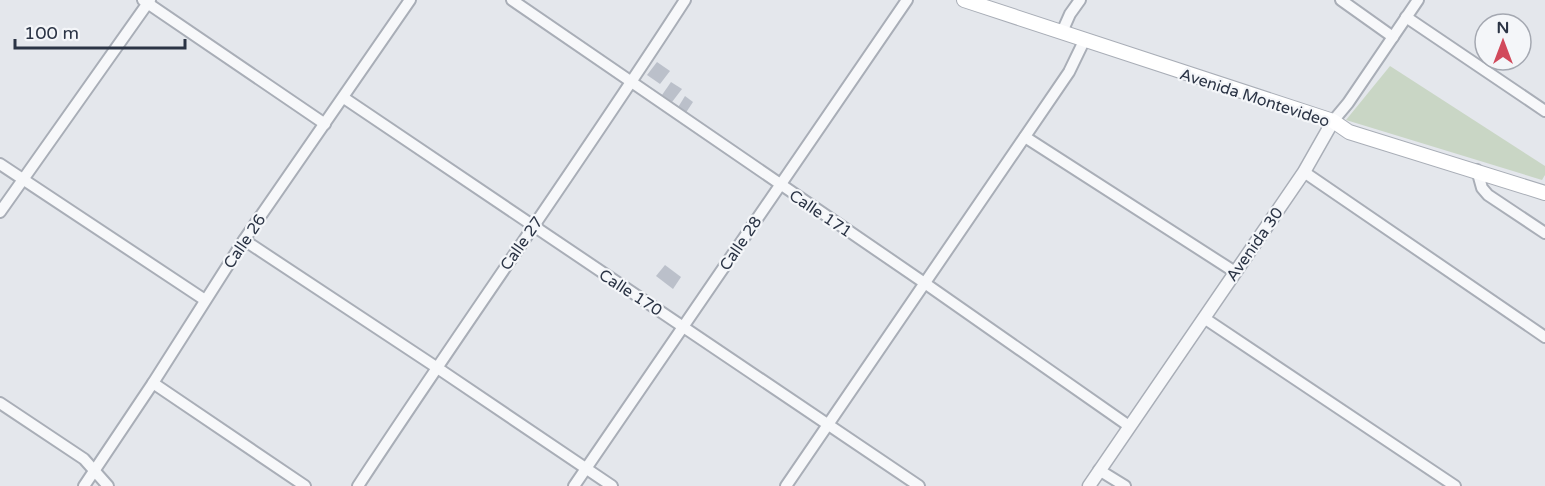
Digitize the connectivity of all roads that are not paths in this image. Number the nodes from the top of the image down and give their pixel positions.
1 (410, 0) edge
2 (512, 0) edge
3 (684, 0) edge
4 (908, 0) edge
5 (964, 0) edge
6 (1080, 0) edge
7 (1341, 0) edge
8 (1418, 0) edge
9 (147, 1) edge
10 (1406, 17) junction
11 (1062, 32) junction
12 (1393, 37) junction
13 (1084, 41) junction
14 (631, 83) junction
15 (344, 98) junction
16 (1545, 111) edge
17 (1333, 121) junction
18 (325, 124) junction
19 (1025, 137) junction
20 (0, 164) edge
21 (1477, 170) junction
22 (1304, 172) junction
23 (23, 179) junction
24 (780, 185) junction
25 (1545, 193) edge
26 (0, 212) edge
27 (533, 227) junction
28 (1545, 233) edge
29 (244, 240) junction
30 (1234, 272) junction
31 (926, 284) junction
32 (205, 300) junction
33 (1204, 318) junction
34 (683, 326) junction
35 (1544, 333) edge
36 (436, 367) junction
37 (153, 383) junction
38 (0, 402) edge
39 (829, 425) junction
40 (1129, 426) junction
41 (586, 469) junction
42 (95, 470) junction
43 (1100, 470) junction
44 (84, 486) edge
45 (108, 486) edge
46 (305, 486) edge
47 (358, 486) edge
48 (574, 486) edge
49 (612, 486) edge
50 (786, 486) edge
51 (919, 486) edge
52 (1089, 486) edge
53 (1125, 486) edge
54 (1455, 486) edge

1 - 15 street, Calle 26
2 - 14 street, Calle 171
3 - 14 street, Calle 27
4 - 24 street, Calle 28
5 - 11 main road, Avenida Montevideo
6 - 11 street
7 - 12 street
8 - 10 street, Avenida 30
9 - 18 street
9 - 23 street
10 - 12 street, Avenida 30
10 - 16 street
11 - 13 main road, Avenida Montevideo
12 - 17 street, Avenida 30
13 - 17 main road, Avenida Montevideo
13 - 19 street
14 - 24 street, Calle 171
14 - 27 street, Calle 27
15 - 18 street, Calle 26
15 - 27 street, Calle 170
17 - 21 main road, Avenida Montevideo
17 - 22 street, Avenida 30
18 - 29 street, Calle 26
19 - 30 street
19 - 31 street
20 - 23 street
21 - 25 main road, Avenida Montevideo
21 - 28 street
22 - 30 street, Avenida 30
22 - 35 street
23 - 26 street
23 - 32 street
24 - 31 street, Calle 171
24 - 34 street, Calle 28
27 - 34 street, Calle 170
27 - 36 street, Calle 27
29 - 32 street, Calle 26
29 - 36 street
30 - 33 street, Avenida 30
31 - 39 street
31 - 40 street, Calle 171
32 - 37 street, Calle 26
33 - 40 street, Avenida 30
33 - 54 street
34 - 39 street, Calle 170
34 - 41 street, Calle 28
36 - 41 street
36 - 47 street, Calle 27
37 - 42 street, Calle 26
37 - 46 street
38 - 42 street
39 - 50 street
39 - 51 street, Calle 170
40 - 43 street, Avenida 30
41 - 48 street, Calle 28
41 - 49 street
42 - 44 street, Calle 26
42 - 45 street
43 - 52 street, Avenida 30
43 - 53 street

